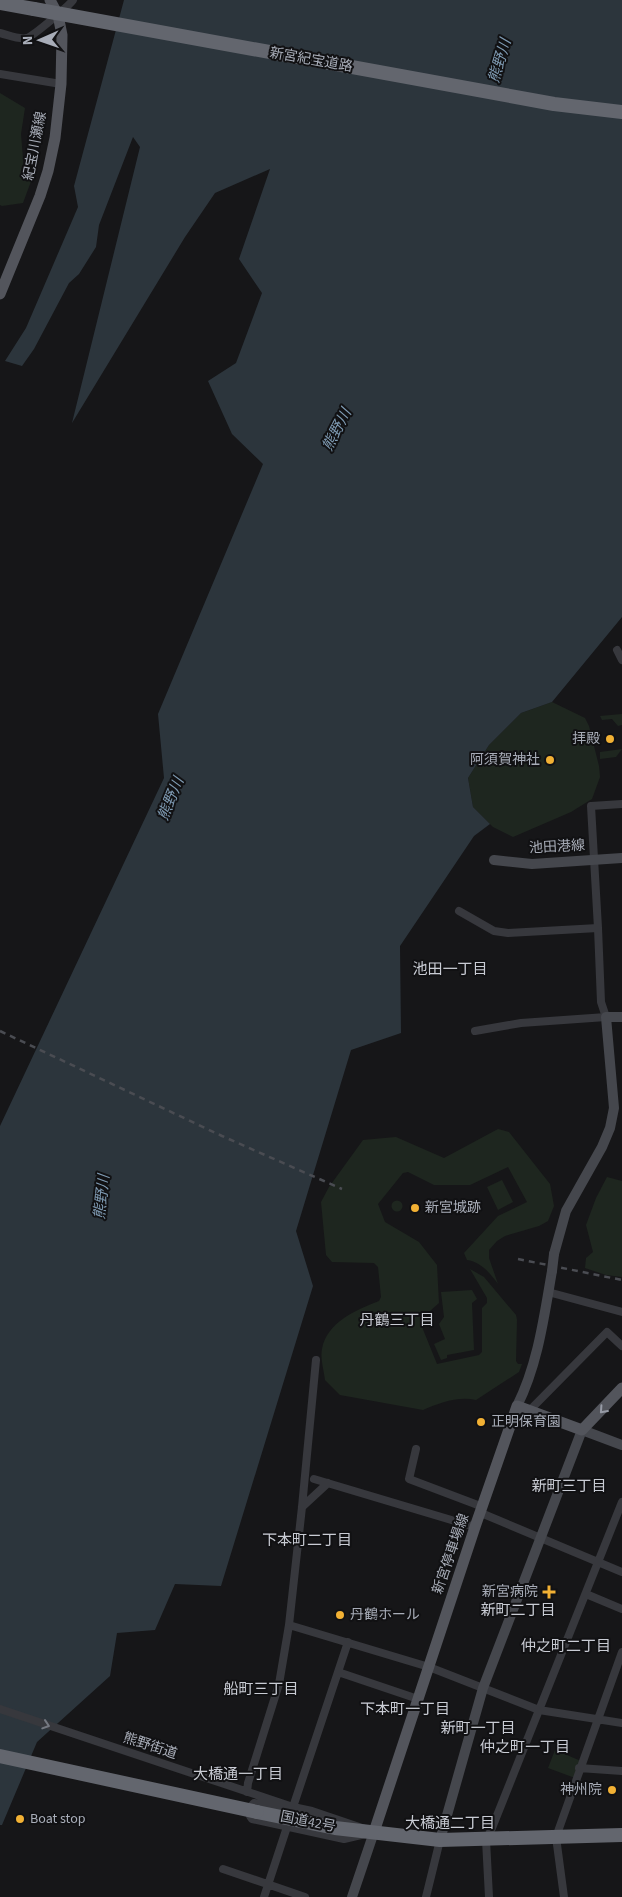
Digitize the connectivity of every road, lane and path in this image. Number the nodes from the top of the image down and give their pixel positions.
1 (18, 0) edge
2 (50, 0) edge
3 (73, 0) edge
4 (0, 3) edge
5 (34, 6) junction
6 (58, 15) junction
7 (0, 33) edge
8 (0, 74) edge
9 (61, 84) junction
10 (622, 106) edge
11 (622, 112) edge
12 (0, 294) edge
13 (617, 650) dead end
14 (622, 660) edge
15 (622, 804) edge
16 (622, 858) edge
17 (593, 859) junction
18 (494, 860) dead end
19 (459, 911) dead end
20 (598, 928) junction
21 (606, 1017) junction
22 (622, 1017) edge
23 (475, 1031) dead end
24 (548, 1292) junction
25 (622, 1312) edge
26 (622, 1346) edge
27 (316, 1360) dead end
28 (622, 1388) edge
29 (518, 1406) junction
30 (529, 1411) junction
31 (582, 1430) junction
32 (622, 1445) edge
33 (416, 1448) dead end
34 (314, 1478) dead end
35 (328, 1483) junction
36 (622, 1502) edge
37 (302, 1507) junction
38 (482, 1510) junction
39 (619, 1521) edge
40 (475, 1527) junction
41 (540, 1539) junction
42 (598, 1562) junction
43 (622, 1572) edge
44 (586, 1594) junction
45 (622, 1609) edge
46 (289, 1625) junction
47 (348, 1642) junction
48 (622, 1652) edge
49 (429, 1667) junction
50 (338, 1672) junction
51 (483, 1688) junction
52 (418, 1699) junction
53 (0, 1710) edge
54 (539, 1710) junction
55 (598, 1719) junction
56 (622, 1723) edge
57 (0, 1756) edge
58 (580, 1768) junction
59 (622, 1771) edge
60 (246, 1792) junction
61 (293, 1807) junction
62 (286, 1827) junction
63 (374, 1832) junction
64 (622, 1835) edge
65 (556, 1837) junction
66 (440, 1840) junction
67 (486, 1840) junction
68 (223, 1870) dead end
69 (268, 1885) junction
70 (264, 1897) edge
71 (305, 1897) edge
72 (352, 1897) edge
73 (426, 1897) edge
74 (489, 1897) edge
75 (564, 1897) edge

1 - 5 highway, 新宮紀宝道路
2 - 6 main road, 紀宝川瀬線
3 - 6 street
4 - 5 highway, 新宮紀宝道路
5 - 10 highway, 新宮紀宝道路
5 - 11 highway, 新宮紀宝道路, bridge
6 - 7 street
6 - 9 main road, 紀宝川瀬線
8 - 9 street
9 - 12 main road, 紀宝川瀬線
13 - 14 street
15 - 17 street
16 - 17 street, 池田港線
17 - 18 street, 池田港線
17 - 20 street
19 - 20 street
20 - 21 street
21 - 22 street
21 - 23 street
21 - 24 street, bridge
24 - 25 street
24 - 29 street
26 - 30 street
27 - 37 street
28 -> 31 main road
29 - 30 main road
29 - 38 main road, 新宮停車場線
30 - 31 main road
31 - 32 street
31 - 41 street
33 - 38 street
34 - 35 street
35 - 37 street
35 - 40 street
36 - 39 street
37 - 46 street
38 - 40 main road, 新宮停車場線
38 - 41 street
39 - 42 street
40 - 49 main road, 新宮停車場線
41 - 42 street
41 - 51 street
42 - 43 street
42 - 44 street
44 - 45 street
44 - 54 street
46 - 47 street
46 - 60 street
47 - 49 street
47 - 50 street
48 - 55 street
49 - 51 street
49 - 52 main road, 新宮停車場線
50 - 52 street
50 - 61 street
51 - 54 street
51 - 66 street
52 - 63 main road, 新宮停車場線
53 -> 60 street, 熊野街道
54 - 55 street
54 - 67 street
55 - 56 street
55 - 58 street
57 - 63 highway, 国道42号, bridge
58 - 59 street
58 - 65 street
60 - 61 street, 熊野街道
61 - 62 street
61 - 63 street
62 - 63 street
62 - 69 street
63 - 66 highway, 国道42号
63 - 72 street
64 - 65 highway, 国道42号
65 - 67 highway, 国道42号
65 - 75 street
66 - 67 highway, 国道42号
66 - 73 street
67 - 74 street
68 - 69 street
69 - 70 street
69 - 71 street

